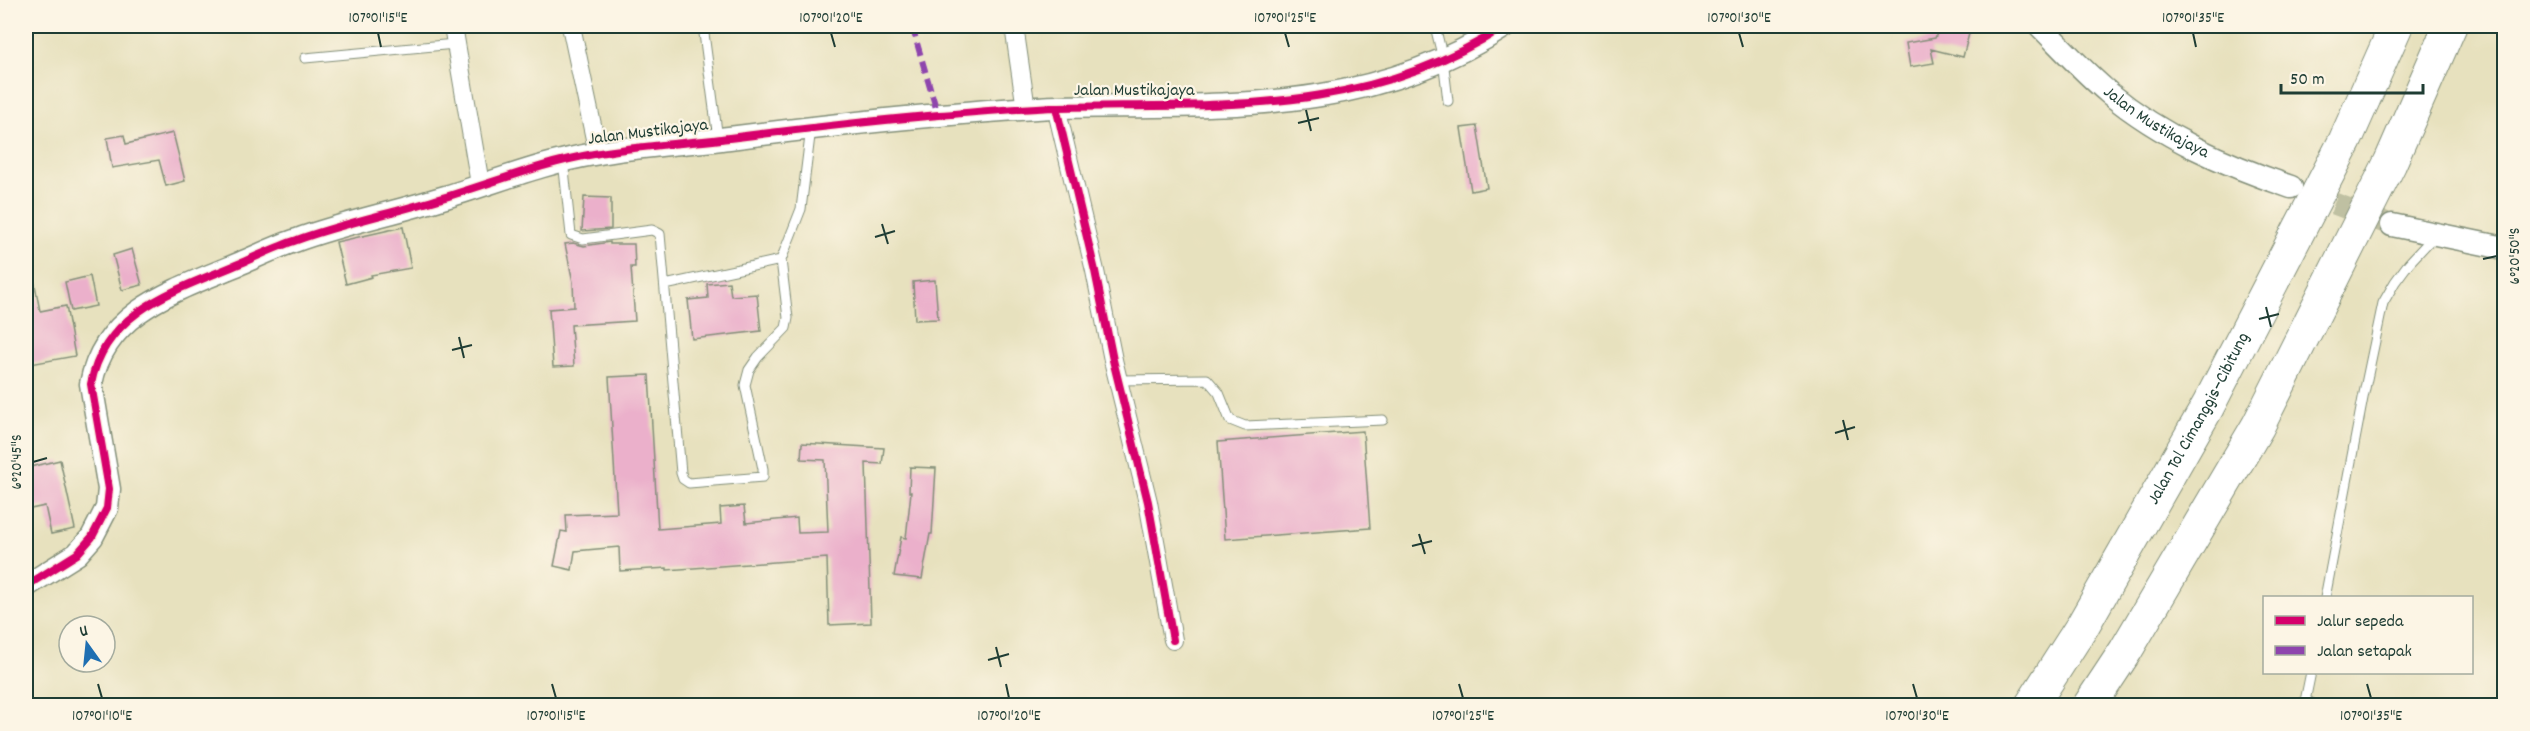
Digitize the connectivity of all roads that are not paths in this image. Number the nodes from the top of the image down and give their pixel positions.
1 (453, 26) edge
2 (571, 26) edge
3 (703, 26) edge
4 (1014, 26) edge
5 (1435, 26) edge
6 (1505, 26) edge
7 (2040, 26) edge
8 (2396, 26) edge
9 (2450, 26) edge
10 (455, 44) junction
11 (305, 58) dead end
12 (1443, 59) junction
13 (1448, 101) dead end
14 (1056, 107) junction
15 (1026, 109) junction
16 (811, 128) junction
17 (718, 140) junction
18 (598, 153) junction
19 (563, 160) junction
20 (480, 184) junction
21 (2291, 187) tunnel mouth
22 (2392, 225) tunnel mouth
23 (2435, 235) junction
24 (2505, 248) edge
25 (781, 261) junction
26 (665, 285) junction
27 (1118, 380) junction
28 (1383, 420) dead end
29 (26, 586) edge
30 (2325, 596) edge
31 (2083, 625) junction
32 (1173, 640) dead end
33 (2311, 674) edge
34 (2305, 703) edge
35 (2008, 705) edge
36 (2031, 705) edge
37 (2089, 705) edge
38 (2316, 705) edge

1 - 10 street
2 - 18 street
3 - 17 lane
4 - 15 street
5 - 12 lane
6 - 12 street, Jalan Mustikajaya
7 - 21 street, Jalan Mustikajaya
8 - 31 highway, Jalan Tol Cimanggis–Cibitung
9 - 37 highway
10 - 11 lane
10 - 20 street
12 - 13 lane
12 - 14 street, Jalan Mustikajaya
14 - 15 street, Jalan Mustikajaya
14 - 27 street
15 - 16 street, Jalan Mustikajaya
16 - 17 street, Jalan Mustikajaya
16 - 25 lane
17 - 18 street, Jalan Mustikajaya
18 - 19 street, Jalan Mustikajaya
19 - 20 street, Jalan Mustikajaya
19 - 26 lane
20 - 29 street, Jalan Mustikajaya
22 - 23 street
23 - 24 street
23 - 30 lane
25 - 26 lane
25 - 26 lane
27 - 28 lane
27 - 32 street
31 - 35 highway
31 - 36 highway, Jalan Tol Cimanggis–Cibitung
33 - 34 lane
34 - 38 lane

